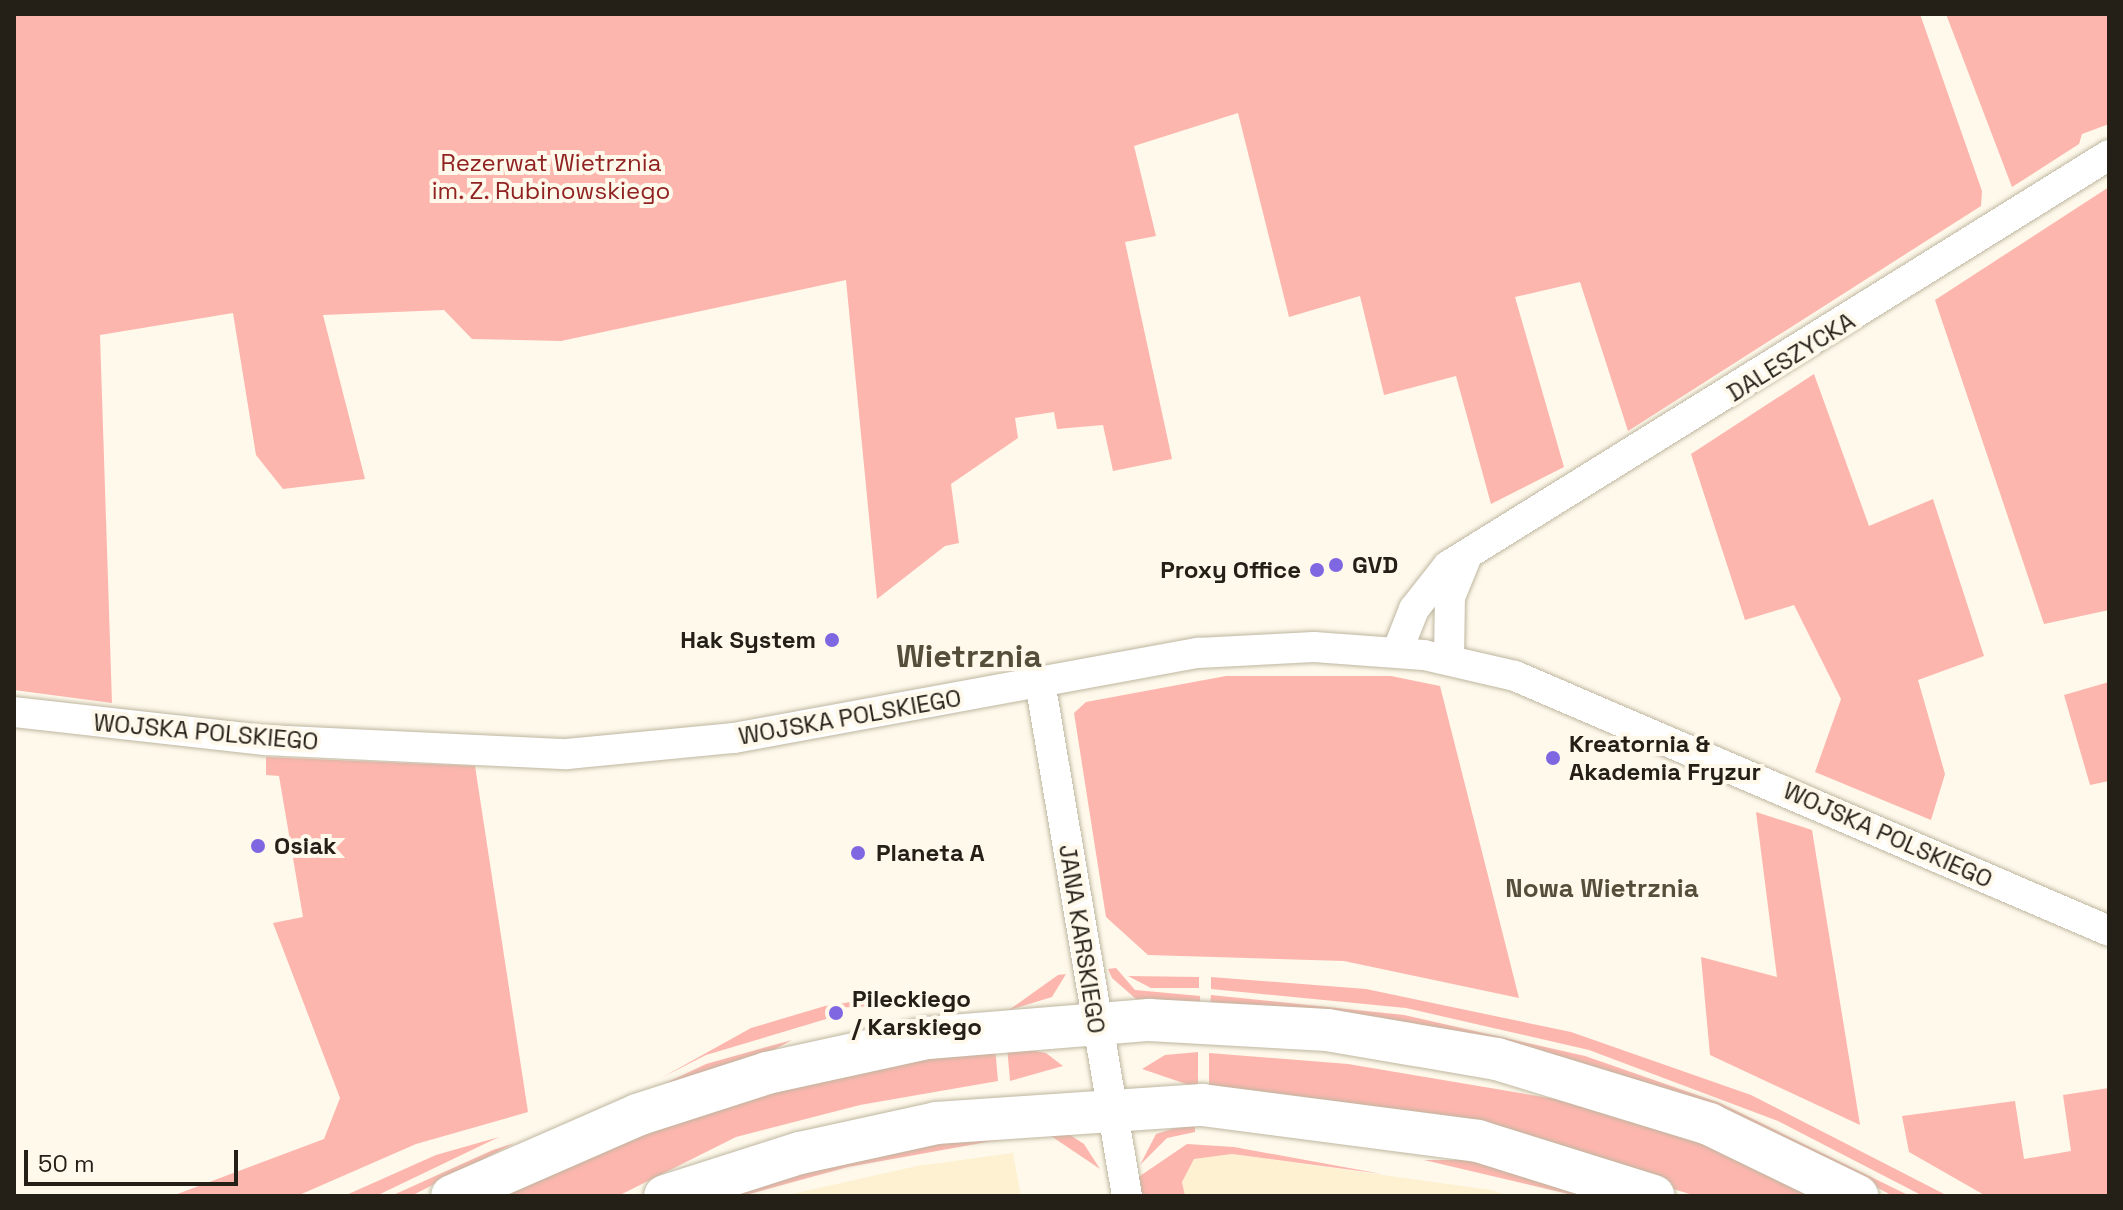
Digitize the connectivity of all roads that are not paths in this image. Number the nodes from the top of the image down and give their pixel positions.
1 (2109, 155) edge
2 (1469, 553) junction
3 (1397, 652) junction
4 (1449, 658) junction
5 (1040, 682) junction
6 (14, 712) edge
7 (2109, 931) edge
8 (1095, 1021) junction
9 (1109, 1108) junction
10 (452, 1196) edge
11 (665, 1196) edge
12 (1127, 1196) edge
13 (1654, 1196) edge
14 (1857, 1196) edge

1 - 2 street, DALESZYCKA
2 - 3 street, DALESZYCKA
2 - 4 street
3 - 4 street, WOJSKA POLSKIEGO
3 - 5 street, WOJSKA POLSKIEGO
4 - 7 street, WOJSKA POLSKIEGO
5 - 6 street, WOJSKA POLSKIEGO
5 - 8 street, JANA KARSKIEGO
8 - 9 street, JANA KARSKIEGO
8 - 10 main road
8 - 14 main road
9 - 11 main road
9 - 12 street, JANA KARSKIEGO
9 - 13 main road

